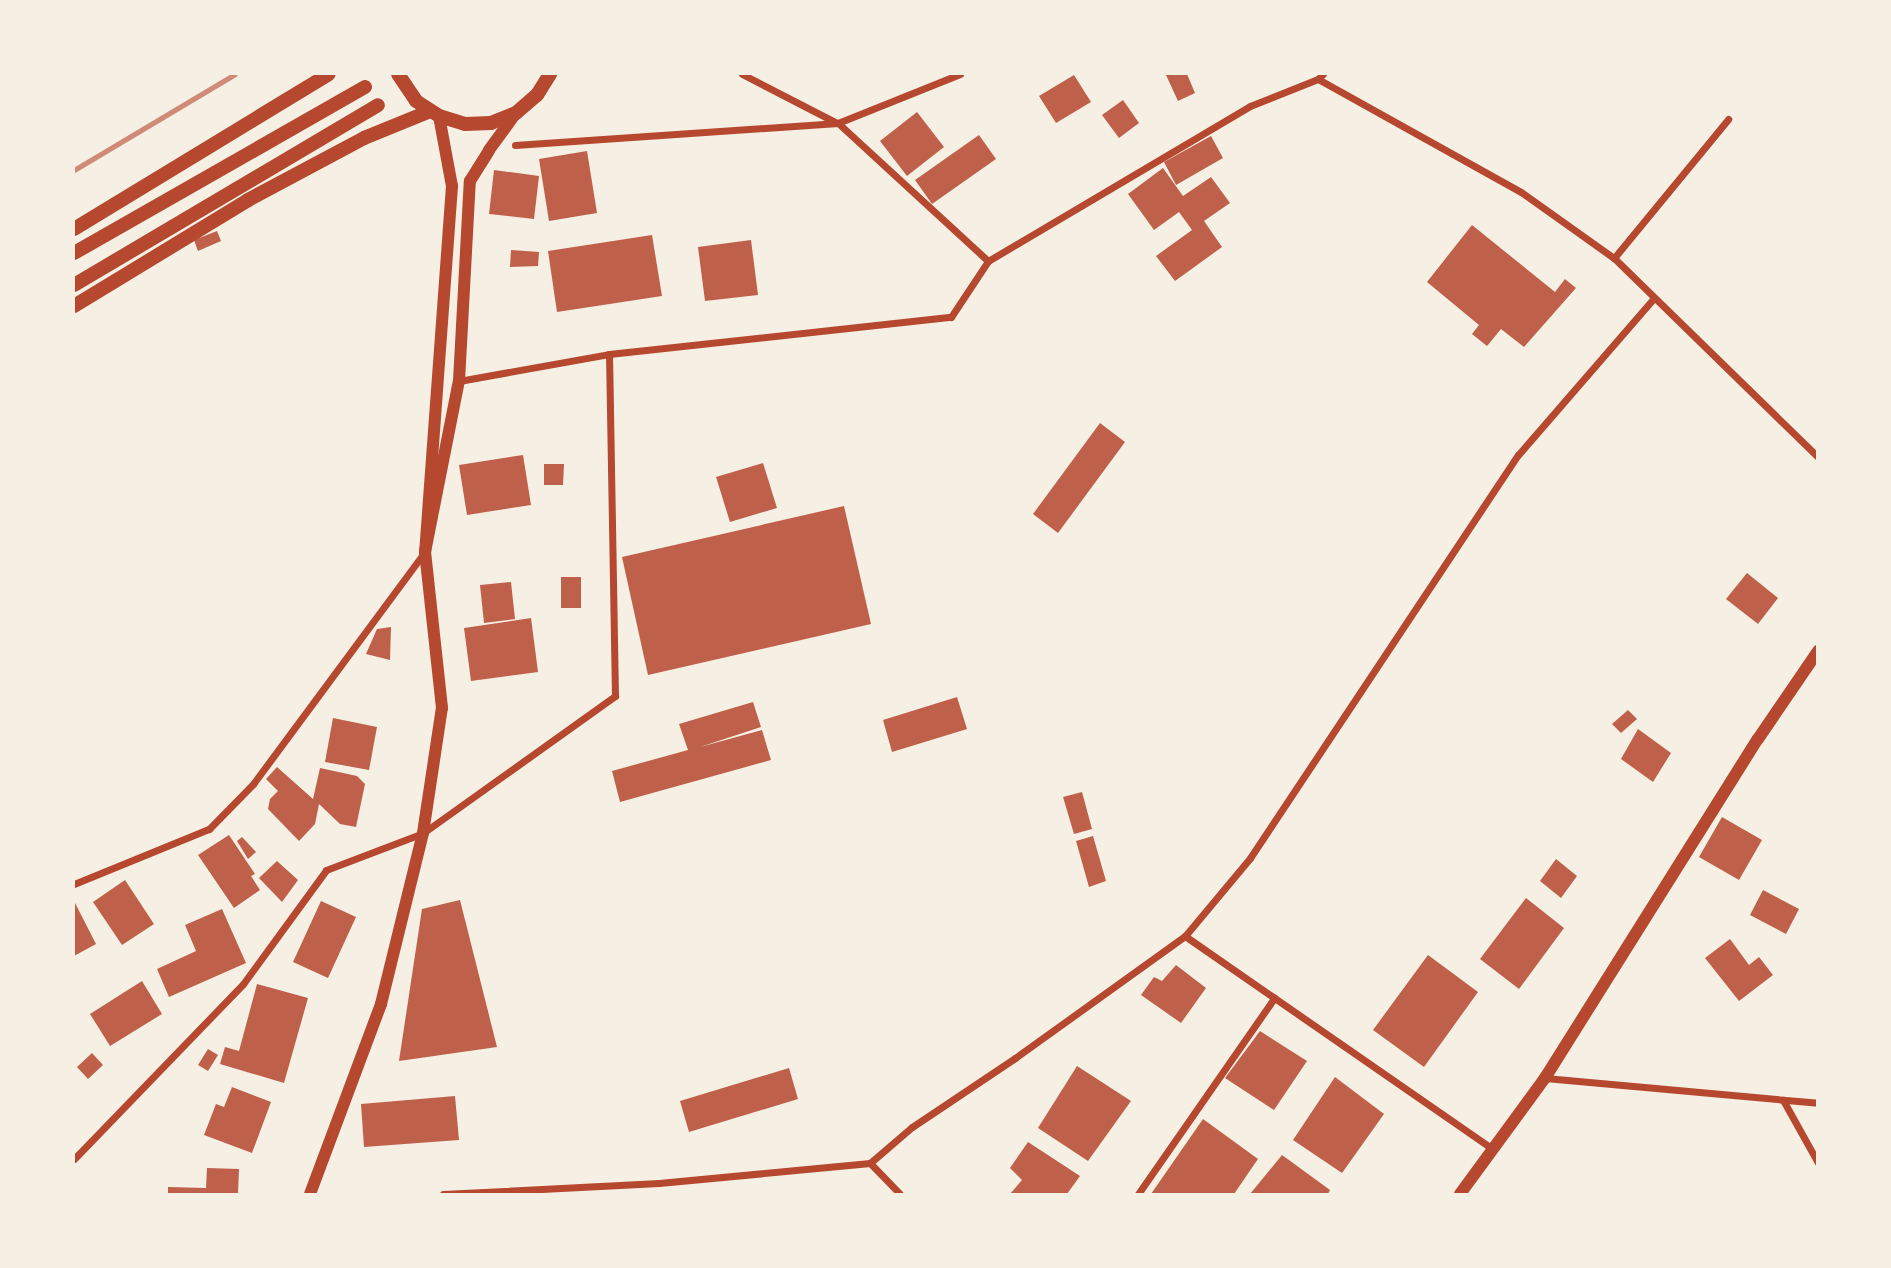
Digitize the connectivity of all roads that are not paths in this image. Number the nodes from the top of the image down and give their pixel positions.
1 (329, 74) edge
2 (398, 74) edge
3 (550, 74) edge
4 (742, 74) edge
5 (960, 74) edge
6 (1321, 76) edge
7 (365, 87) dead end
8 (378, 105) dead end
9 (516, 113) junction
10 (435, 114) junction
11 (1728, 119) dead end
12 (838, 123) junction
13 (515, 145) dead end
14 (74, 229) edge
15 (74, 253) edge
16 (1614, 258) junction
17 (988, 261) junction
18 (74, 285) edge
19 (1654, 298) junction
20 (74, 306) edge
21 (609, 354) junction
22 (459, 381) junction
23 (1818, 457) edge
24 (425, 552) junction
25 (1818, 651) edge
26 (423, 833) junction
27 (74, 884) edge
28 (1185, 936) junction
29 (1274, 998) junction
30 (1545, 1078) junction
31 (1783, 1100) junction
32 (1818, 1103) edge
33 (1493, 1149) junction
34 (74, 1159) edge
35 (870, 1163) junction
36 (1818, 1163) edge
37 (310, 1195) edge
38 (443, 1195) edge
39 (900, 1195) edge
40 (1138, 1195) edge
41 (1460, 1195) edge

1 - 14 main road
2 - 10 main road
3 - 9 main road
4 - 12 street
5 - 12 street
6 - 16 street
6 - 17 street
7 - 15 main road
8 - 18 main road
9 - 10 main road
9 - 22 street
10 - 20 main road
10 - 24 street
11 - 16 street
12 - 13 street
12 - 17 street
16 - 19 street
17 - 21 street
19 - 23 street
19 - 28 street
21 - 22 street
21 - 26 street
22 - 24 street
24 - 26 street
24 - 27 street
25 - 30 street
26 - 34 street
26 - 37 street
28 - 29 street
28 - 35 street
29 - 33 street
29 - 40 street
30 - 31 street
30 - 33 street
31 - 32 street
31 - 36 street
33 - 41 street
35 - 38 street
35 - 39 street

